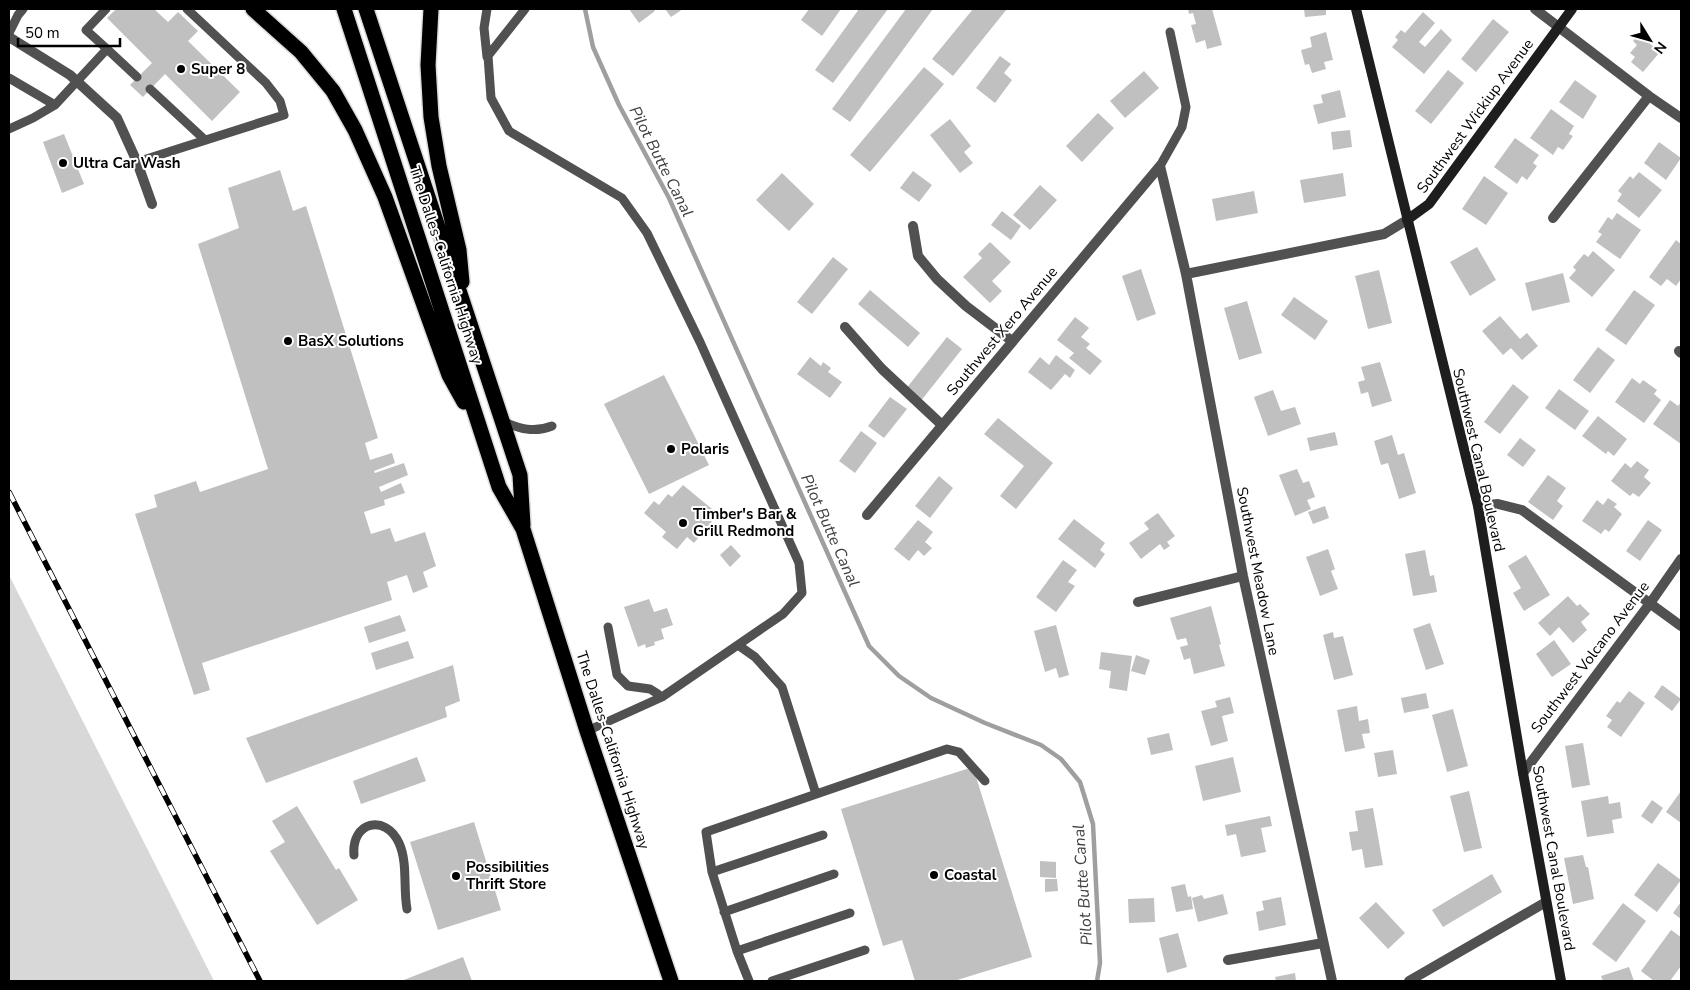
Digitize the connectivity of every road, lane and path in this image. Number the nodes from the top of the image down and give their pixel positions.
1 (23, 9) edge
2 (106, 9) edge
3 (187, 9) edge
4 (253, 9) edge
5 (344, 9) edge
6 (366, 9) edge
7 (431, 9) edge
8 (487, 9) edge
9 (525, 9) edge
10 (1356, 9) edge
11 (1535, 9) edge
12 (1572, 9) edge
13 (1559, 27) junction
14 (1170, 32) dead end
15 (9, 35) edge
16 (107, 49) junction
17 (488, 56) junction
18 (9, 78) edge
19 (138, 78) dead end
20 (77, 81) junction
21 (150, 89) dead end
22 (1649, 96) junction
23 (55, 105) junction
24 (1681, 118) edge
25 (9, 128) edge
26 (205, 140) junction
27 (137, 162) junction
28 (1160, 166) junction
29 (152, 204) dead end
30 (1554, 218) dead end
31 (1407, 220) junction
32 (913, 226) dead end
33 (1186, 274) junction
34 (464, 309) junction
35 (845, 327) dead end
36 (1012, 341) junction
37 (502, 421) junction
38 (942, 425) junction
39 (552, 426) dead end
40 (482, 433) junction
41 (1478, 506) junction
42 (867, 515) dead end
43 (523, 529) junction
44 (1681, 559) edge
45 (1243, 576) junction
46 (1138, 602) dead end
47 (1651, 602) junction
48 (1681, 626) edge
49 (608, 628) dead end
50 (738, 645) junction
51 (658, 700) junction
52 (587, 731) junction
53 (1523, 773) junction
54 (985, 781) dead end
55 (816, 794) junction
56 (823, 835) dead end
57 (354, 855) dead end
58 (712, 872) junction
59 (834, 874) dead end
60 (1546, 902) junction
61 (407, 909) dead end
62 (724, 912) junction
63 (850, 913) dead end
64 (1323, 943) junction
65 (866, 950) dead end
66 (737, 951) junction
67 (1228, 960) dead end
68 (671, 981) edge
69 (749, 981) edge
70 (772, 981) edge
71 (1332, 981) edge
72 (1409, 981) edge
73 (1561, 981) edge

1 - 15 lane
2 - 16 lane
3 - 26 lane
4 - 40 highway
5 - 40 highway, The Dalles-California Highway
6 - 34 highway, The Dalles-California Highway
7 - 34 highway
8 - 17 lane
9 - 17 lane
10 - 31 main road, Southwest Canal Boulevard
11 - 13 street
12 - 13 main road, Southwest Wickiup Avenue
13 - 22 street
13 - 31 main road, Southwest Wickiup Avenue
14 - 28 lane
15 - 20 street
16 - 19 lane
16 - 20 lane
17 - 50 lane
18 - 23 lane
20 - 23 lane
20 - 27 street
21 - 26 lane
22 - 24 street
22 - 30 street
23 - 25 lane
26 - 27 lane
27 - 29 street
28 - 33 street, Southwest Meadow Lane
28 - 36 street, Southwest Xero Avenue
31 - 33 street, Southwest Wickiup Avenue
31 - 41 main road, Southwest Canal Boulevard
32 - 36 street
33 - 45 street, Southwest Meadow Lane
34 - 37 highway, The Dalles-California Highway
35 - 38 street
36 - 38 street, Southwest Xero Avenue
37 - 39 lane
37 - 43 highway, The Dalles-California Highway
38 - 42 street, Southwest Xero Avenue
40 - 43 highway, The Dalles-California Highway
41 - 47 street
41 - 53 main road, Southwest Canal Boulevard
43 - 52 highway, The Dalles-California Highway
44 - 47 street, Southwest Volcano Avenue
45 - 46 street
45 - 64 street, Southwest Meadow Lane
47 - 48 street
47 - 53 street, Southwest Volcano Avenue
49 - 51 lane
50 - 51 lane
50 - 55 lane
51 - 52 lane
52 - 68 highway, The Dalles-California Highway
53 - 60 main road, Southwest Canal Boulevard
54 - 55 lane
55 - 58 lane
56 - 58 lane
57 - 61 lane
58 - 62 lane
59 - 62 lane
60 - 72 street
60 - 73 main road, Southwest Canal Boulevard
62 - 66 lane
63 - 66 lane
64 - 67 street
64 - 71 street, Southwest Meadow Lane
65 - 70 lane
66 - 69 lane

